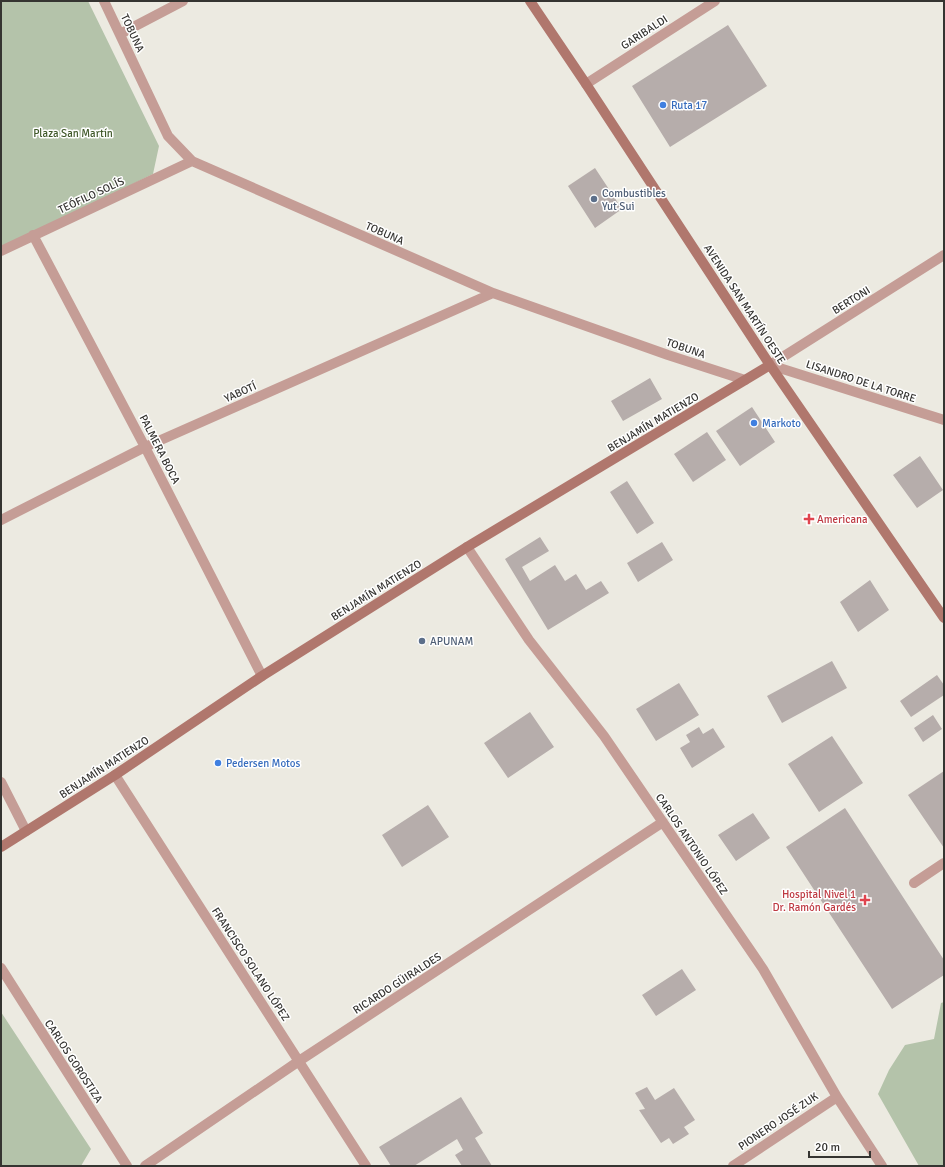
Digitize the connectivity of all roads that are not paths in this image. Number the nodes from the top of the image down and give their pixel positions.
1 (104, 1) edge
2 (183, 1) edge
3 (530, 1) edge
4 (715, 1) edge
5 (120, 34) junction
6 (586, 84) junction
7 (192, 161) junction
8 (33, 235) junction
9 (1, 251) edge
10 (944, 255) edge
11 (493, 293) junction
12 (770, 364) junction
13 (744, 380) junction
14 (944, 420) edge
15 (145, 447) junction
16 (1, 520) edge
17 (467, 547) junction
18 (944, 618) edge
19 (262, 676) junction
20 (115, 775) junction
21 (1, 782) edge
22 (663, 822) junction
23 (26, 831) junction
24 (1, 847) edge
25 (944, 863) edge
26 (914, 883) dead end
27 (1, 968) edge
28 (299, 1061) junction
29 (837, 1097) junction
30 (127, 1166) edge
31 (145, 1166) edge
32 (366, 1166) edge
33 (733, 1166) edge
34 (882, 1166) edge

1 - 5 street, TOBUNA
2 - 5 street
3 - 6 main road, AVENIDA SAN MARTÍN OESTE
4 - 6 street, GARIBALDI
5 - 7 street, TOBUNA
6 - 12 main road, AVENIDA SAN MARTÍN OESTE
7 - 8 street, TEÓFILO SOLÍS
7 - 11 street, TOBUNA
8 - 9 street, TEÓFILO SOLÍS
8 - 15 street, PALMERA BOCA
10 - 12 street, BERTONI
11 - 13 street, TOBUNA
11 - 15 street, YABOTÍ
12 - 13 main road, BENJAMÍN MATIENZO
12 - 14 street, LISANDRO DE LA TORRE
12 - 18 main road, AVENIDA SAN MARTÍN OESTE
13 - 17 main road, BENJAMÍN MATIENZO
15 - 16 street, YABOTÍ
15 - 19 street, PALMERA BOCA
17 - 19 main road, BENJAMÍN MATIENZO
17 - 22 street, CARLOS ANTONIO LÓPEZ
19 - 20 main road, BENJAMÍN MATIENZO
20 - 23 main road, BENJAMÍN MATIENZO
20 - 28 street, FRANCISCO SOLANO LÓPEZ
21 - 23 street
22 - 28 street, RICARDO GÜIRALDES
22 - 29 street, CARLOS ANTONIO LÓPEZ
23 - 24 main road, BENJAMÍN MATIENZO
25 - 26 street
27 - 30 street, CARLOS GOROSTIZA
28 - 31 street, RICARDO GÜIRALDES
28 - 32 street, FRANCISCO SOLANO LÓPEZ
29 - 33 street, PIONERO JOSÉ ZUK
29 - 34 street, CARLOS ANTONIO LÓPEZ

